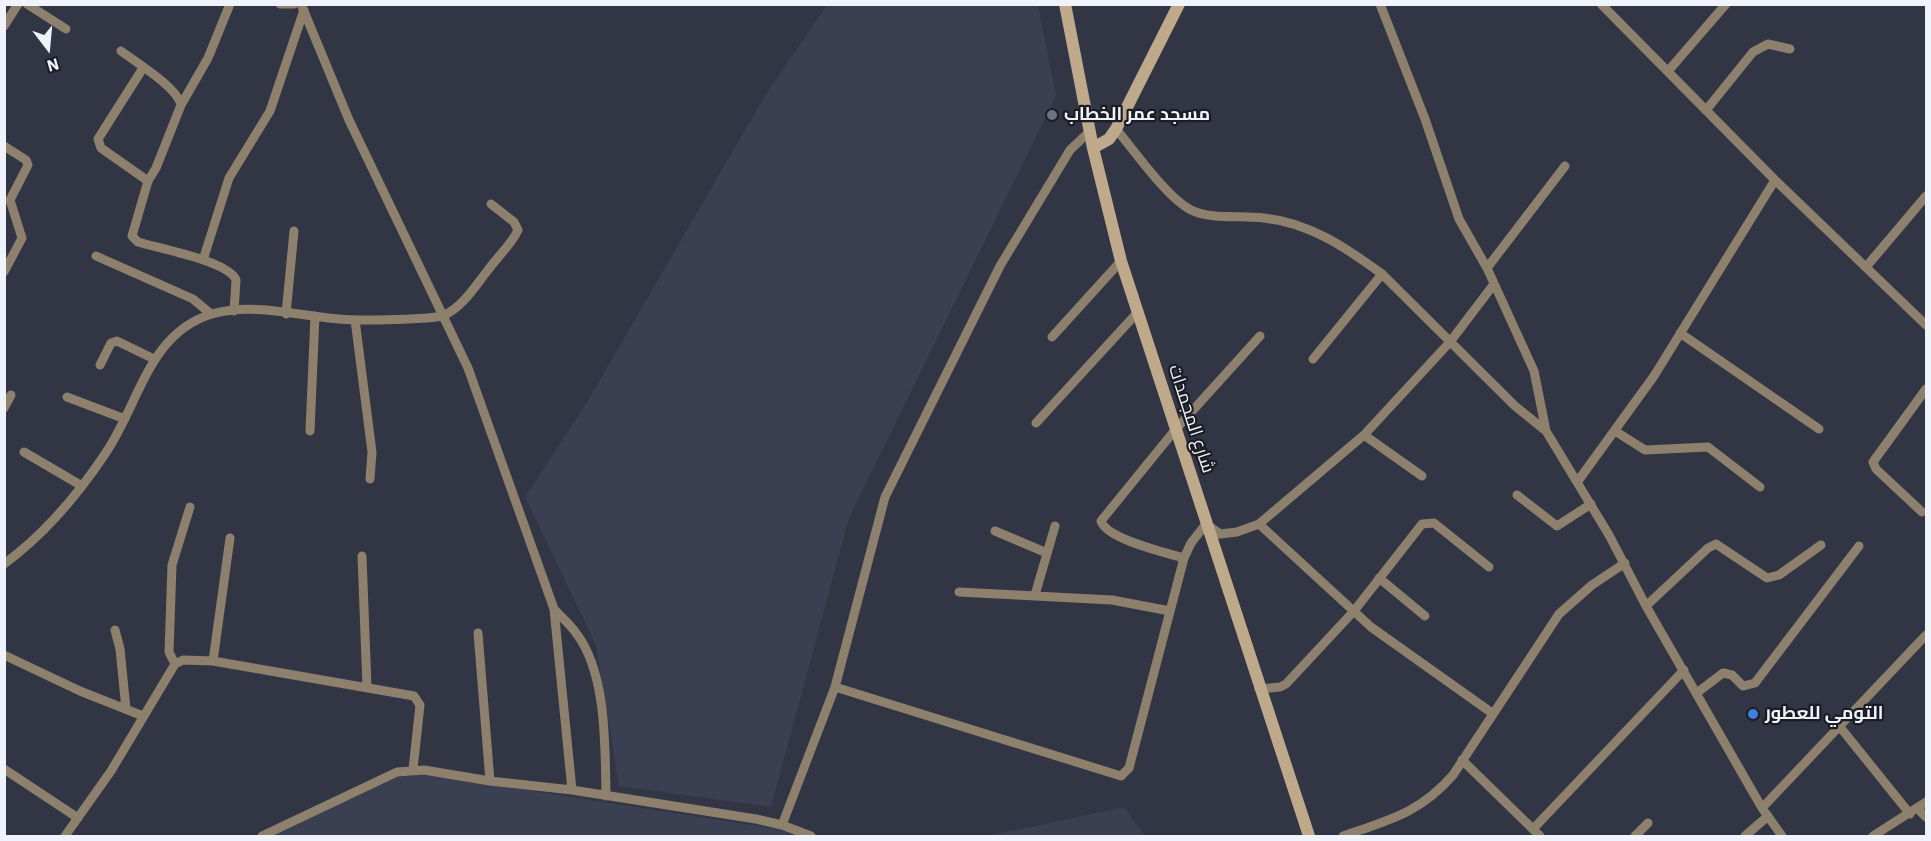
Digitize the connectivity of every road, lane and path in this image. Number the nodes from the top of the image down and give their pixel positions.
1 (18, 4) edge
2 (27, 4) edge
3 (230, 4) edge
4 (280, 4) edge
5 (294, 4) edge
6 (1065, 4) edge
7 (1179, 4) edge
8 (1380, 4) edge
9 (1601, 4) edge
10 (1726, 4) edge
11 (303, 7) edge
12 (6, 19) edge
13 (66, 29) dead end
14 (1790, 49) dead end
15 (121, 51) dead end
16 (143, 68) junction
17 (1669, 70) junction
18 (182, 105) junction
19 (1707, 109) junction
20 (1116, 129) junction
21 (1089, 132) junction
22 (4, 146) edge
23 (1093, 148) junction
24 (1565, 166) dead end
25 (1775, 180) junction
26 (148, 181) junction
27 (1926, 196) edge
28 (491, 204) dead end
29 (294, 231) dead end
30 (96, 256) dead end
31 (203, 261) junction
32 (1121, 261) junction
33 (1866, 267) junction
34 (1487, 268) junction
35 (4, 272) edge
36 (1382, 274) junction
37 (1494, 284) junction
38 (234, 311) junction
39 (1137, 313) junction
40 (211, 314) junction
41 (286, 314) junction
42 (315, 316) junction
43 (443, 316) junction
44 (355, 320) junction
45 (1926, 325) edge
46 (1680, 333) junction
47 (1260, 336) dead end
48 (1052, 337) dead end
49 (1450, 342) junction
50 (154, 359) junction
51 (1313, 359) dead end
52 (100, 365) dead end
53 (1926, 389) edge
54 (11, 395) dead end
55 (67, 396) dead end
56 (4, 408) edge
57 (125, 419) junction
58 (1036, 423) dead end
59 (1819, 429) dead end
60 (1175, 430) junction
61 (310, 431) dead end
62 (1546, 431) junction
63 (1615, 431) junction
64 (1364, 435) junction
65 (24, 452) dead end
66 (1422, 476) dead end
67 (370, 479) dead end
68 (1578, 481) junction
69 (82, 486) junction
70 (1760, 487) dead end
71 (1517, 495) dead end
72 (1591, 504) junction
73 (190, 507) dead end
74 (1922, 512) dead end
75 (1206, 524) junction
76 (1259, 524) junction
77 (1055, 526) dead end
78 (995, 531) dead end
79 (230, 537) dead end
80 (1821, 545) dead end
81 (1859, 546) dead end
82 (1047, 553) junction
83 (362, 556) dead end
84 (1184, 558) junction
85 (1625, 563) junction
86 (4, 564) edge
87 (1489, 567) dead end
88 (1379, 578) junction
89 (959, 591) dead end
90 (1035, 594) junction
91 (1646, 606) junction
92 (554, 609) junction
93 (1170, 611) junction
94 (1354, 611) junction
95 (1425, 616) dead end
96 (115, 630) dead end
97 (478, 633) dead end
98 (1926, 635) edge
99 (4, 655) edge
100 (213, 661) junction
101 (175, 664) junction
102 (1684, 670) junction
103 (367, 687) junction
104 (835, 687) junction
105 (1259, 689) junction
106 (1698, 692) junction
107 (126, 709) junction
108 (1492, 713) junction
109 (143, 716) junction
110 (1840, 727) junction
111 (1462, 760) junction
112 (4, 769) edge
113 (413, 769) junction
114 (490, 781) junction
115 (572, 790) junction
116 (606, 796) junction
117 (1926, 802) edge
118 (1914, 811) junction
119 (1765, 812) junction
120 (1926, 817) edge
121 (78, 818) junction
122 (1648, 824) dead end
123 (782, 825) junction
124 (1536, 833) edge
125 (65, 837) edge
126 (261, 837) edge
127 (811, 837) edge
128 (1309, 837) edge
129 (1343, 837) edge
130 (1635, 837) edge
131 (1745, 837) edge
132 (1782, 837) edge
133 (1873, 837) edge

1 - 12 street
2 - 13 street
3 - 18 street
4 - 5 street
6 - 21 main road, شارع المجمدات
7 - 20 main road
8 - 34 street
9 - 17 street
10 - 17 street
11 - 31 street
11 - 43 street
14 - 19 street
15 - 16 street
16 - 18 street
16 - 26 street
17 - 19 street
18 - 26 street
19 - 25 street
20 - 23 main road
20 - 36 street
21 - 23 main road, شارع المجمدات
21 - 104 street
22 - 35 street
23 - 32 main road, شارع المجمدات
24 - 34 street
25 - 33 street
25 - 46 street
26 - 31 street
27 - 33 street
28 - 43 street
29 - 41 street
30 - 40 street
31 - 38 street
32 - 39 main road, شارع المجمدات
32 - 48 street
33 - 45 street
34 - 37 street
36 - 49 street
36 - 51 street
37 - 49 street
37 - 62 street
38 - 40 street
38 - 41 street
39 - 58 street
39 - 60 main road, شارع المجمدات
40 - 50 street
41 - 42 street
42 - 44 street
42 - 61 street
43 - 44 street
43 - 92 street
44 - 67 street
46 - 59 street
46 - 63 street
47 - 60 street
49 - 62 street
49 - 64 street
50 - 52 street
50 - 57 street
53 - 74 street
54 - 56 street
55 - 57 street
57 - 69 street
60 - 75 main road, شارع المجمدات
60 - 84 street
62 - 68 street
63 - 68 street
63 - 70 street
64 - 66 street
64 - 76 street
65 - 69 street
68 - 72 street
69 - 86 street
71 - 72 street
72 - 85 street
73 - 101 street
75 - 76 street
75 - 84 street
75 - 105 main road, شارع المجمدات
76 - 94 street
77 - 82 street
78 - 82 street
79 - 100 street
80 - 91 street
81 - 106 street
82 - 90 street
83 - 103 street
84 - 93 street
85 - 91 street
85 - 108 street
87 - 88 street
88 - 94 street
88 - 95 street
89 - 90 street
90 - 93 street
91 - 102 street
92 - 115 street
92 - 116 street
93 - 104 street
94 - 105 street
94 - 108 street
96 - 107 street
97 - 114 street
98 - 110 street
99 - 107 street
100 - 101 street
100 - 103 street
101 - 109 street
102 - 106 street
102 - 124 street
103 - 113 street
104 - 123 street
105 - 128 main road, شارع المجمدات
106 - 119 street
107 - 109 street
108 - 111 street
109 - 121 street
110 - 118 street
110 - 119 street
111 - 124 street
111 - 129 street
112 - 121 street
113 - 114 street
113 - 126 street
114 - 115 street
115 - 116 street
116 - 123 street
117 - 118 street
118 - 120 street
118 - 133 street
119 - 131 street
119 - 132 street
121 - 125 street
122 - 130 street
123 - 127 street

